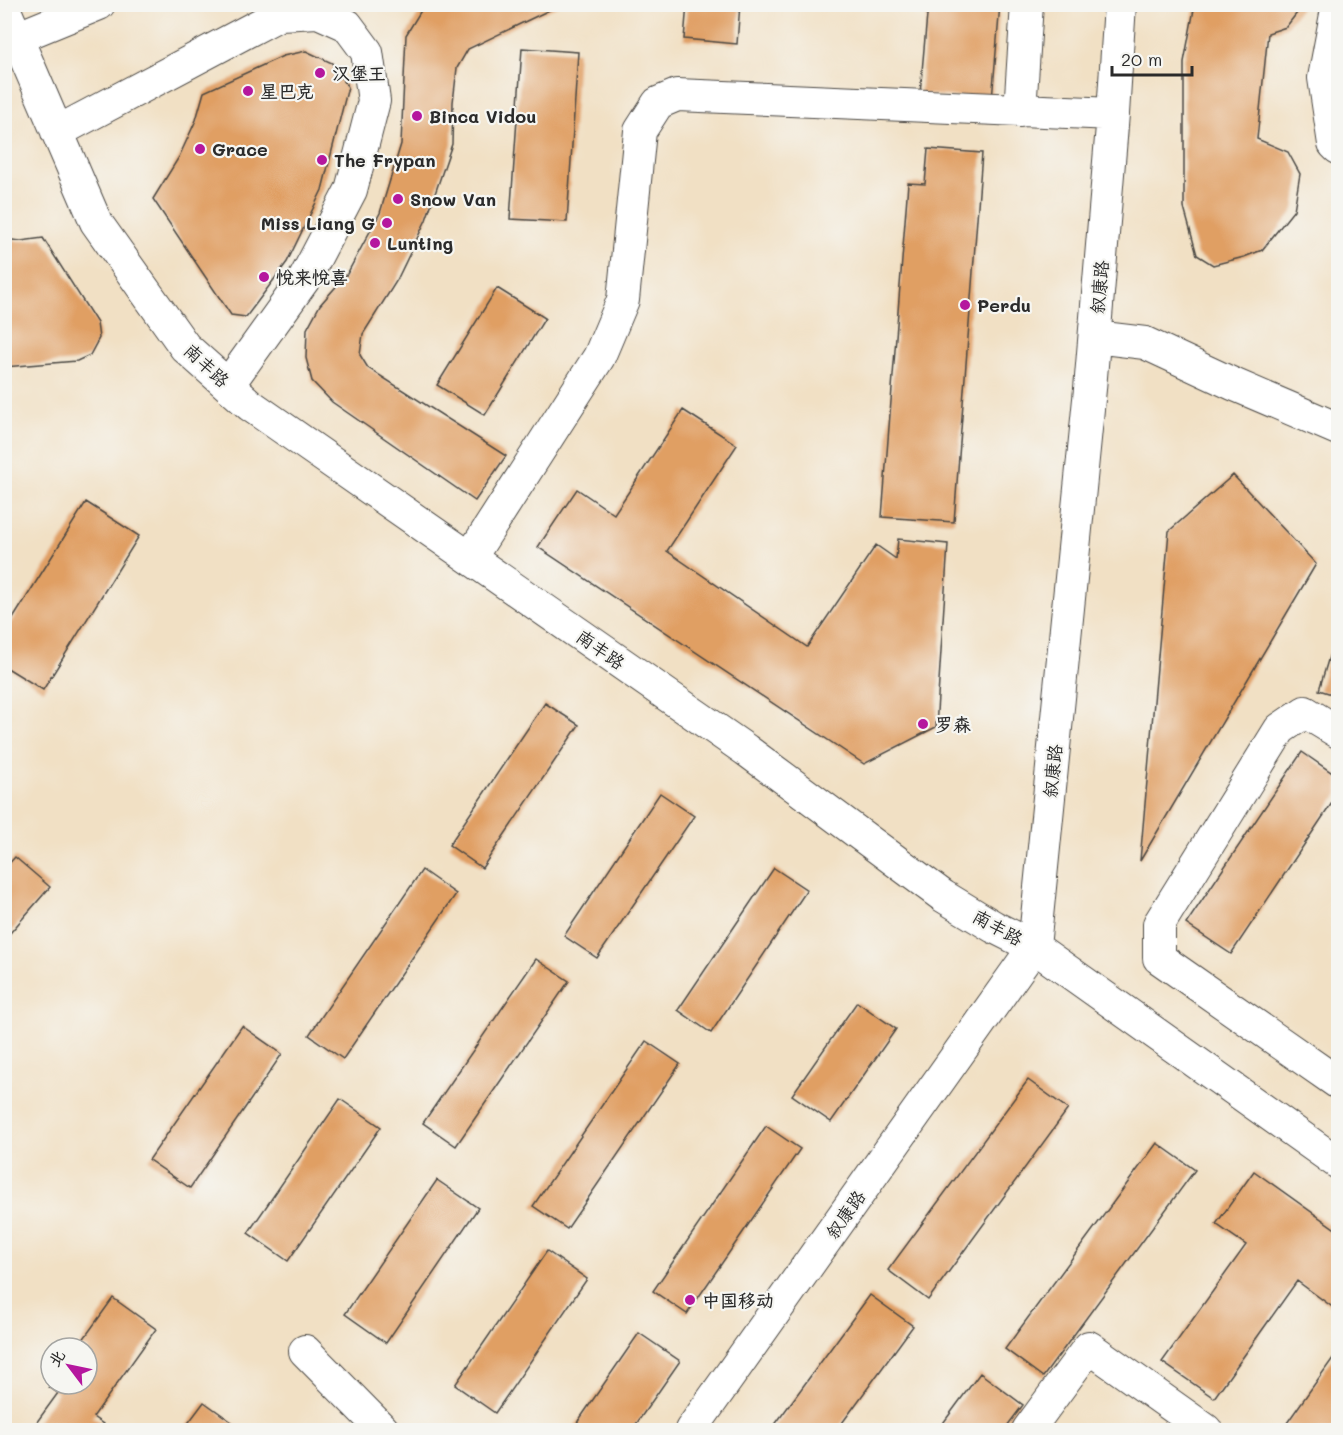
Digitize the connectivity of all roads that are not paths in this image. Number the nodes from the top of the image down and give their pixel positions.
1 (99, 4) edge
2 (1027, 4) edge
3 (1120, 4) edge
4 (1338, 4) edge
5 (4, 8) edge
6 (11, 41) edge
7 (1020, 111) junction
8 (1113, 114) junction
9 (57, 132) junction
10 (1338, 148) edge
11 (1095, 337) junction
12 (228, 385) junction
13 (1338, 429) edge
14 (470, 558) junction
15 (1338, 732) edge
16 (1034, 947) junction
17 (1338, 1083) edge
18 (1338, 1163) edge
19 (305, 1351) dead end
20 (383, 1431) edge
21 (691, 1431) edge
22 (1028, 1431) edge
23 (1206, 1431) edge

1 - 6 street
2 - 7 street
3 - 8 street, 叙康路
4 - 10 street
5 - 6 street, 南丰路
6 - 9 street, 南丰路
7 - 8 street
7 - 14 street
8 - 11 street, 叙康路
9 - 12 street, 南丰路
9 - 12 street
11 - 13 street
11 - 16 street, 叙康路
12 - 14 street, 南丰路
14 - 16 street, 南丰路
15 - 17 street
16 - 18 street, 南丰路
16 - 21 street, 叙康路
19 - 20 street
22 - 23 street

